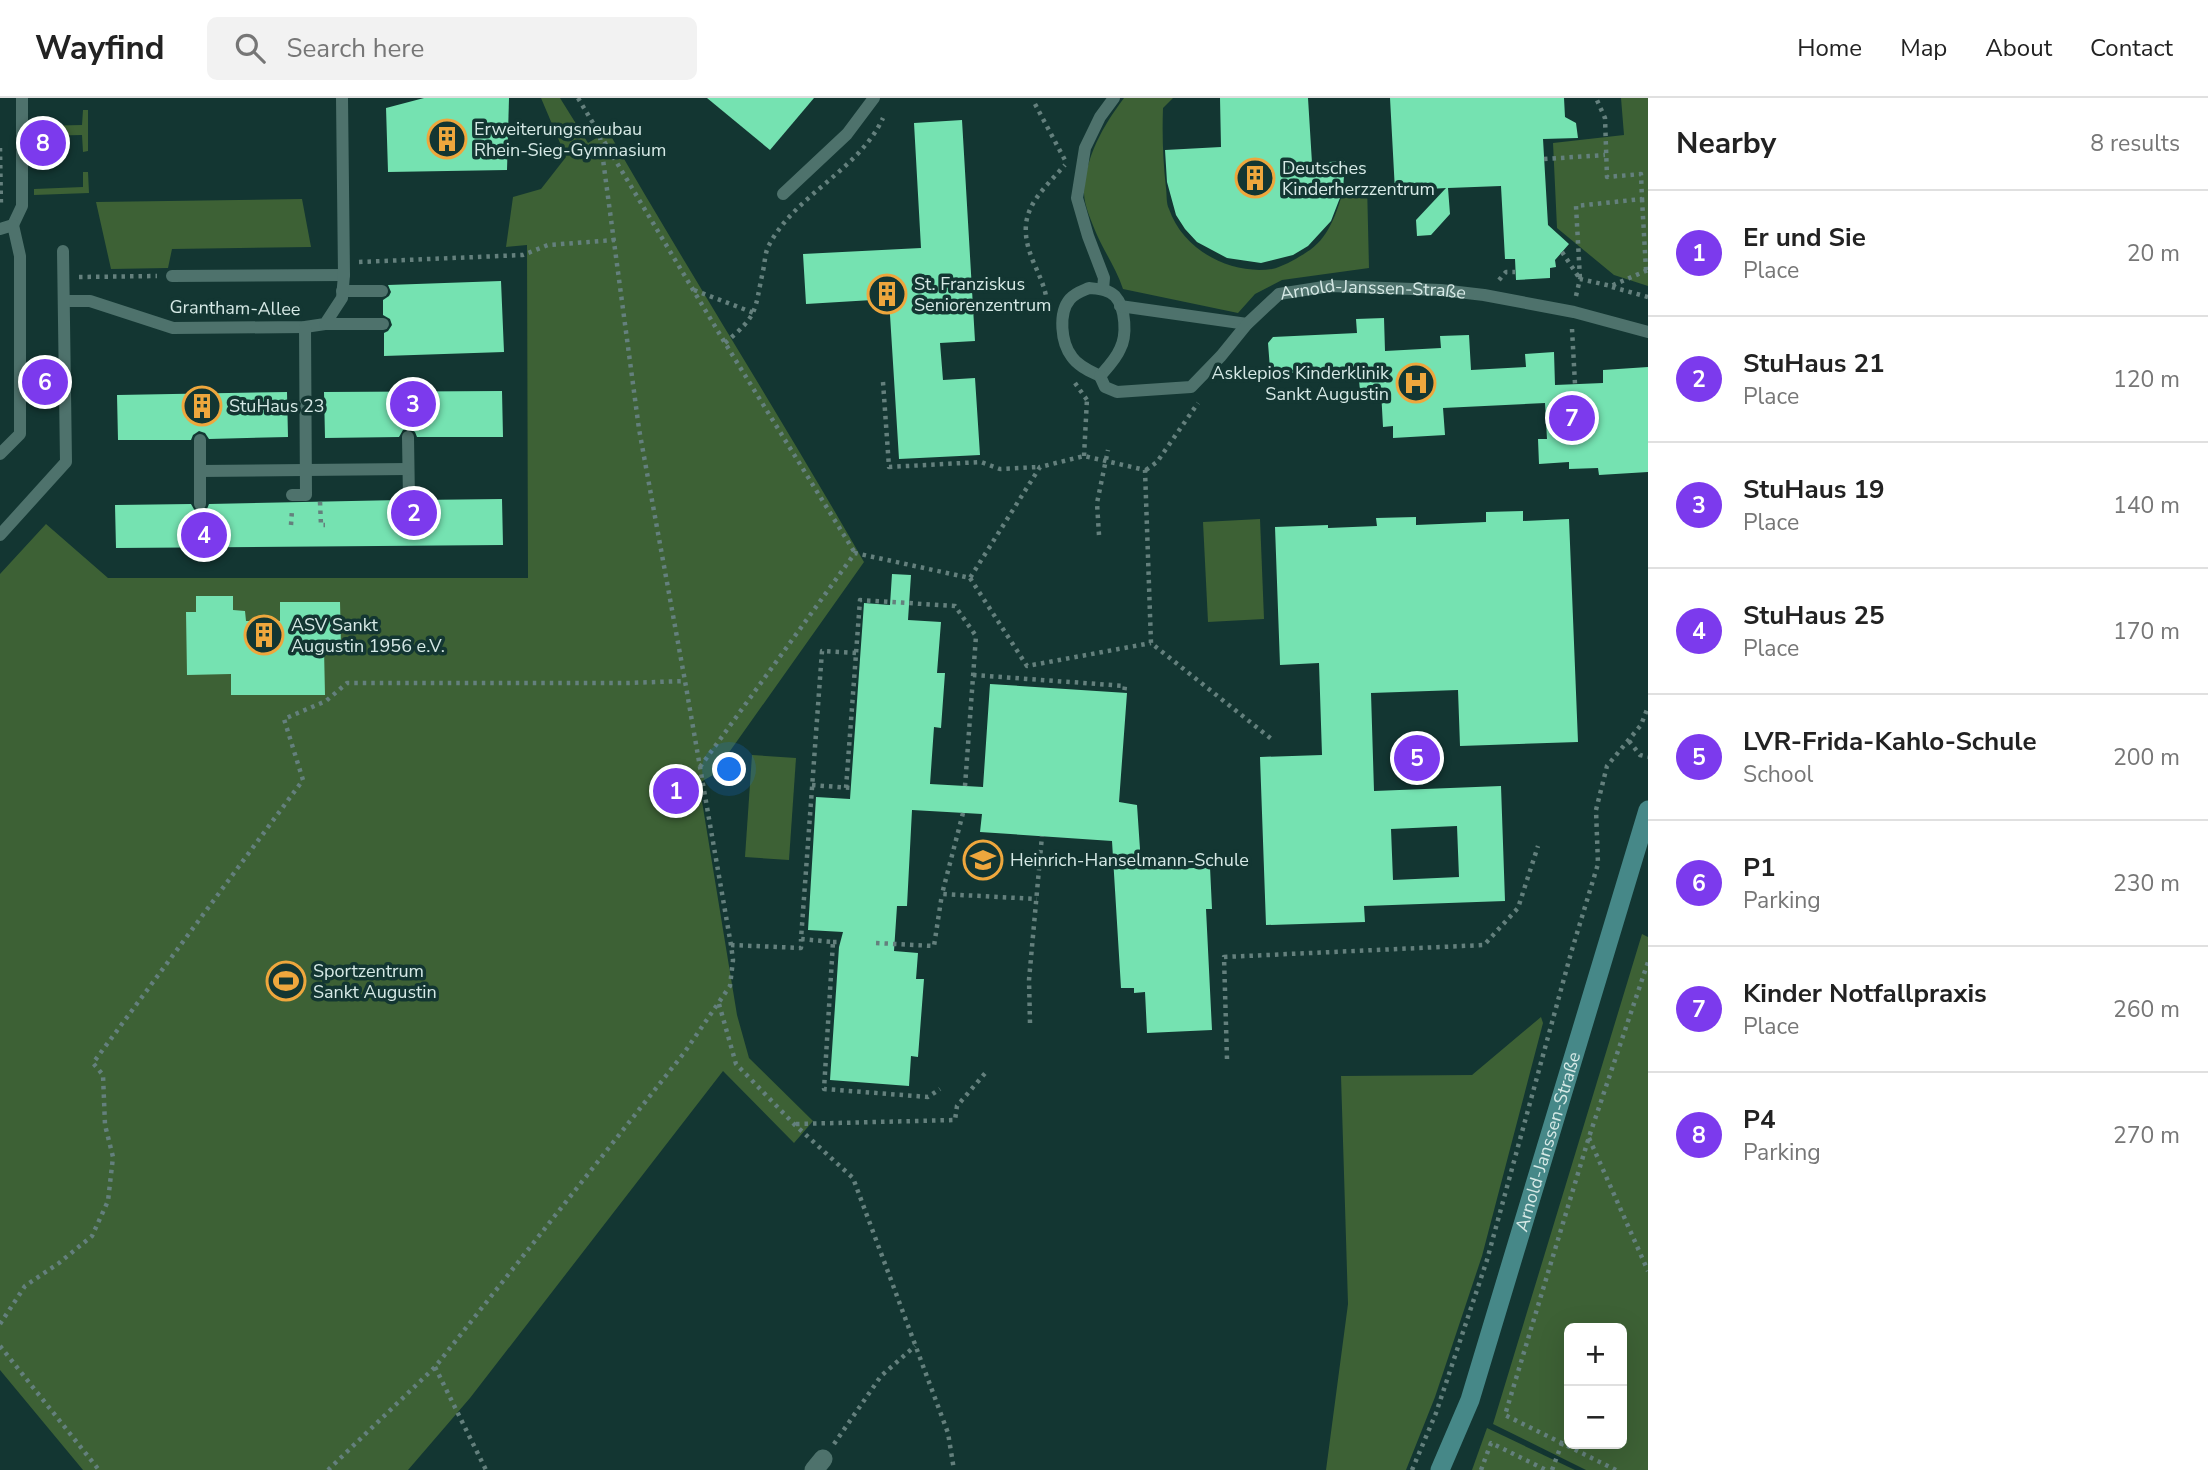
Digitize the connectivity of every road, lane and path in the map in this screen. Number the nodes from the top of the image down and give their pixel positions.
1 (22, 98) edge
2 (342, 98) edge
3 (578, 98) edge
4 (874, 98) edge
5 (1114, 98) edge
6 (1596, 98) edge
7 (1035, 104) dead end
8 (888, 108) dead end
9 (600, 138) junction
10 (0, 148) edge
11 (1084, 148) junction
12 (1605, 155) junction
13 (1544, 159) dead end
14 (1067, 163) junction
15 (783, 194) dead end
16 (1642, 199) junction
17 (1, 213) edge
18 (7, 227) edge
19 (615, 240) junction
20 (63, 251) dead end
21 (1562, 253) dead end
22 (344, 269) junction
23 (1646, 271) dead end
24 (172, 276) joint
25 (64, 278) junction
26 (1611, 286) dead end
27 (1103, 289) junction
28 (693, 290) junction
29 (342, 291) junction
30 (382, 291) dead end
31 (1648, 297) edge
32 (64, 301) junction
33 (1120, 306) junction
34 (1048, 307) dead end
35 (754, 313) junction
36 (326, 324) junction
37 (383, 324) dead end
38 (1247, 324) junction
39 (305, 327) junction
40 (1572, 328) dead end
41 (1584, 332) dead end
42 (1648, 332) edge
43 (725, 343) junction
44 (1068, 373) dead end
45 (1103, 381) junction
46 (883, 382) dead end
47 (1087, 400) junction
48 (1200, 400) dead end
49 (408, 437) dead end
50 (200, 440) dead end
51 (1108, 450) dead end
52 (0, 454) edge
53 (1084, 456) junction
54 (1106, 459) junction
55 (1040, 467) junction
56 (408, 468) junction
57 (306, 470) junction
58 (1146, 470) junction
59 (200, 471) junction
60 (292, 495) dead end
61 (306, 495) junction
62 (320, 495) joint
63 (409, 500) dead end
64 (200, 504) dead end
65 (325, 525) dead end
66 (0, 535) edge
67 (1100, 535) dead end
68 (855, 553) junction
69 (970, 578) junction
70 (1151, 643) junction
71 (856, 653) junction
72 (973, 675) junction
73 (685, 681) junction
74 (1125, 693) dead end
75 (1648, 707) edge
76 (1274, 741) dead end
77 (1629, 741) junction
78 (1648, 757) edge
79 (700, 768) junction
80 (812, 785) junction
81 (965, 786) dead end
82 (1648, 810) edge
83 (963, 813) dead end
84 (1042, 836) dead end
85 (1538, 846) dead end
86 (942, 894) junction
87 (1037, 899) junction
88 (801, 939) junction
89 (833, 942) junction
90 (840, 942) dead end
91 (876, 943) dead end
92 (730, 945) junction
93 (1648, 962) edge
94 (719, 1003) junction
95 (1030, 1023) dead end
96 (1227, 1059) dead end
97 (987, 1071) dead end
98 (940, 1089) dead end
99 (794, 1124) junction
100 (1589, 1137) junction
101 (1648, 1271) edge
102 (0, 1324) edge
103 (0, 1346) edge
104 (915, 1346) junction
105 (435, 1367) junction
106 (1562, 1443) junction
107 (819, 1465) edge
108 (99, 1470) edge
109 (328, 1470) edge
110 (486, 1470) edge
111 (954, 1470) edge
112 (1412, 1470) edge
113 (1440, 1470) edge
114 (1481, 1470) edge
115 (1546, 1470) edge
116 (1552, 1470) edge
117 (1616, 1470) edge

1 - 18 lane
2 - 22 lane, Grantham-Allee
3 - 9 path
4 - 15 lane
5 - 11 lane
6 - 12 path
7 - 14 path
8 - 35 path
9 - 19 path
9 - 28 path
10 - 17 path
11 - 14 path
11 - 27 lane
12 - 13 path
12 - 16 path
14 - 34 path
16 - 21 path
16 - 23 path
18 - 52 lane
19 - 22 path
19 - 73 path
20 - 25 lane
22 - 24 lane
22 - 29 lane, Grantham-Allee
24 - 25 path
25 - 32 lane
26 - 31 path
27 - 33 lane
27 - 45 lane, Arnold-Janssen-Straße
28 - 35 path
28 - 43 path
29 - 30 lane
29 - 36 lane, Grantham-Allee
32 - 39 lane, Grantham-Allee
32 - 66 lane
33 - 38 lane
33 - 45 lane
35 - 43 path
36 - 37 lane
36 - 39 lane, Grantham-Allee
38 - 42 lane, Arnold-Janssen-Straße
38 - 45 lane, Arnold-Janssen-Straße
39 - 57 lane
40 - 41 path
43 - 68 path
44 - 47 path
45 - 47 path
46 - 55 path
47 - 53 path
48 - 58 path
49 - 56 lane
50 - 59 lane
51 - 54 path
53 - 54 path
53 - 55 path
54 - 58 path
54 - 67 path
55 - 69 path
56 - 57 lane
56 - 63 lane
57 - 59 lane
57 - 61 lane
58 - 70 path
59 - 64 lane
60 - 61 lane
61 - 62 lane
62 - 65 path
68 - 69 path
68 - 79 path
69 - 70 path
70 - 76 path
71 - 72 path
71 - 80 path
71 - 80 path
72 - 74 path
72 - 81 path
73 - 79 path
73 - 102 path
75 - 77 path
77 - 78 path
77 - 112 path
79 - 92 path
80 - 88 path
82 - 113 main road, Arnold-Janssen-Straße
83 - 86 path
84 - 87 path
85 - 96 path
86 - 87 path
86 - 91 path
87 - 95 path
88 - 89 path
88 - 92 path
89 - 90 path
89 - 98 path
92 - 94 path
93 - 100 path
94 - 99 path
94 - 105 path
97 - 99 path
99 - 104 path
100 - 101 path
100 - 106 path
103 - 108 path
104 - 107 path
104 - 111 path
105 - 109 path
105 - 110 path
106 - 116 path
106 - 117 path
114 - 115 path

